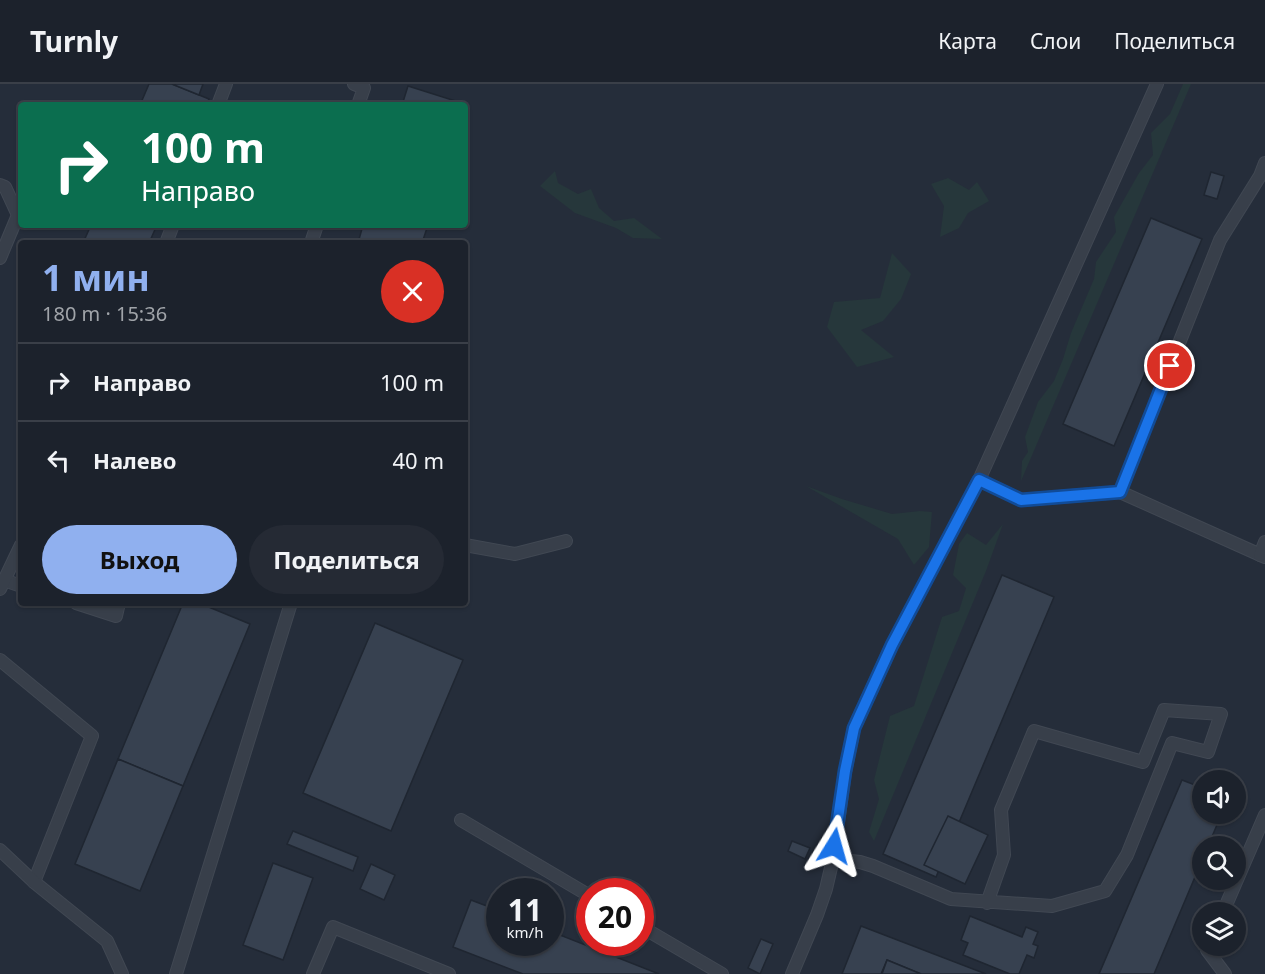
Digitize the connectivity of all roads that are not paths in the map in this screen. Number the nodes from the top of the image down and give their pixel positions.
1 (226, 84) edge
2 (354, 84) edge
3 (1157, 84) edge
4 (219, 102) edge
5 (359, 102) edge
6 (1265, 163) edge
7 (1263, 177) edge
8 (0, 185) edge
9 (0, 258) edge
10 (979, 480) junction
11 (1120, 492) junction
12 (566, 541) dead end
13 (1265, 542) edge
14 (468, 546) edge
15 (18, 549) edge
16 (1262, 556) edge
17 (2, 585) edge
18 (18, 586) edge
19 (84, 606) edge
20 (118, 606) edge
21 (290, 606) edge
22 (0, 660) edge
23 (1265, 815) edge
24 (461, 820) dead end
25 (0, 850) edge
26 (833, 859) junction
27 (34, 882) junction
28 (576, 888) edge
29 (1228, 902) edge
30 (987, 903) junction
31 (654, 934) edge
32 (1212, 956) edge
33 (122, 974) edge
34 (176, 974) edge
35 (313, 974) edge
36 (449, 974) edge
37 (722, 974) edge
38 (792, 974) edge
39 (1225, 974) edge

1 - 4 lane
2 - 5 lane
3 - 10 lane
6 - 7 lane
7 - 11 lane
8 - 9 lane
10 - 11 lane
10 - 26 lane
11 - 16 lane
12 - 14 lane
13 - 16 lane
15 - 17 lane
17 - 18 lane
19 - 20 lane
21 - 34 lane
22 - 27 lane
23 - 29 lane
24 - 28 lane
25 - 27 lane
26 - 30 lane
26 - 38 lane
27 - 33 lane
30 - 30 lane
31 - 37 lane
32 - 39 lane
35 - 36 lane

